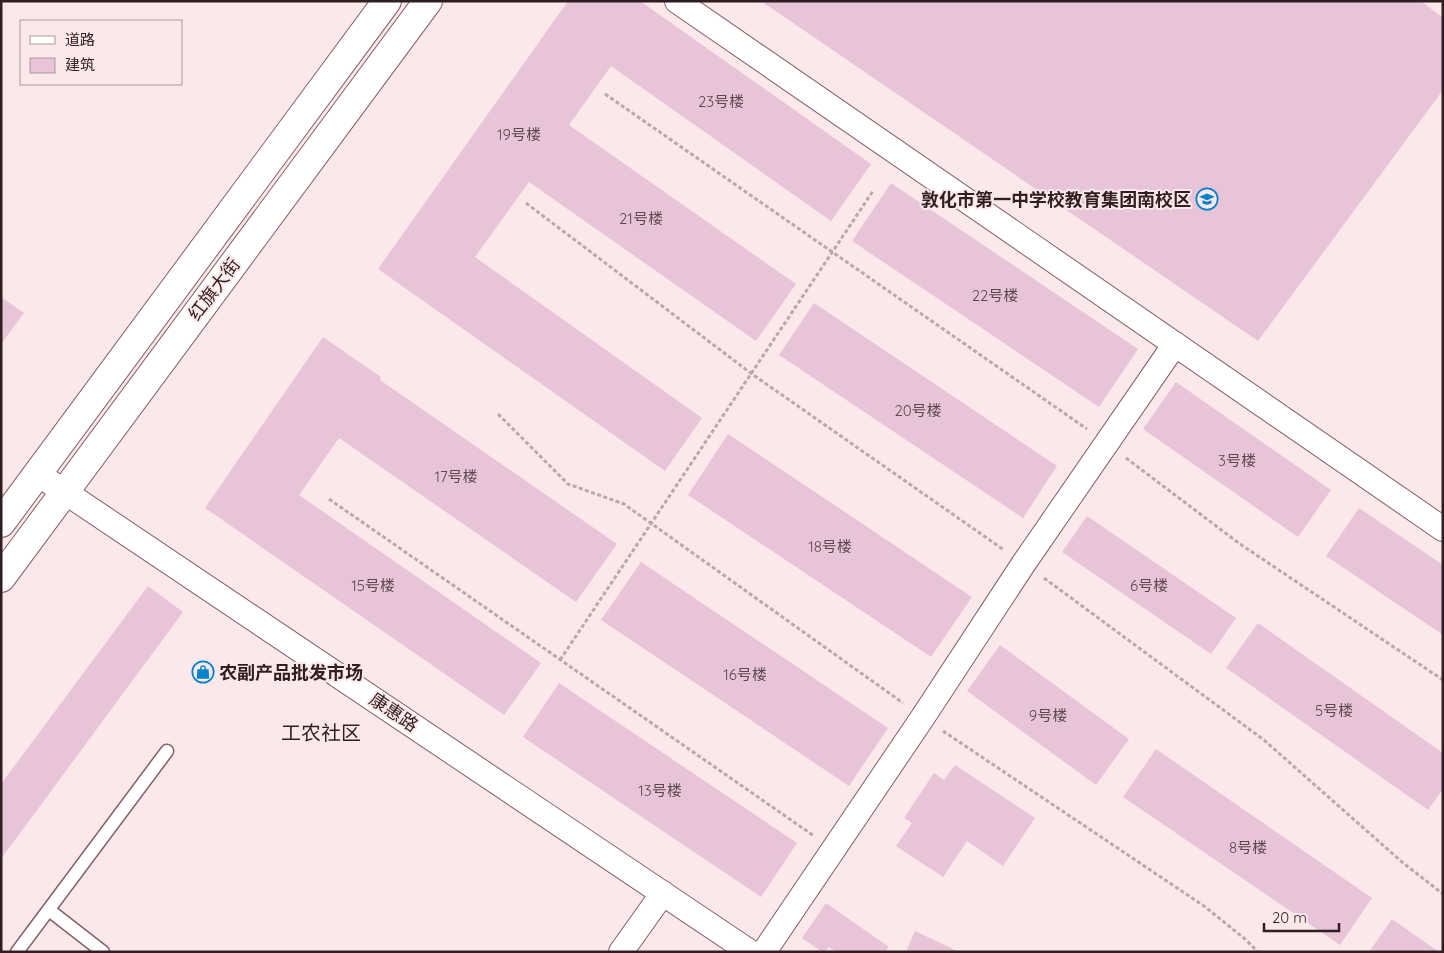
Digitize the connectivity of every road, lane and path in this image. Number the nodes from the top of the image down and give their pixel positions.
1 (387, 1) edge
2 (428, 1) edge
3 (677, 1) edge
4 (605, 94) dead end
5 (873, 191) dead end
6 (526, 203) dead end
7 (832, 252) junction
8 (1175, 344) junction
9 (752, 374) junction
10 (498, 414) dead end
11 (1108, 443) junction
12 (38, 474) junction
13 (64, 492) junction
14 (328, 499) dead end
15 (1, 523) edge
16 (652, 523) junction
17 (1443, 529) edge
18 (1024, 563) junction
19 (1, 578) edge
20 (560, 660) junction
21 (1443, 680) edge
22 (923, 717) junction
23 (168, 751) dead end
24 (833, 850) junction
25 (663, 893) junction
26 (1443, 894) edge
27 (49, 910) junction
28 (17, 952) edge
29 (103, 952) edge
30 (621, 952) edge
31 (750, 952) edge
32 (764, 952) edge
33 (1258, 952) edge

1 - 12 main road, 红旗大街
2 - 13 main road, 红旗大街
3 - 8 street
4 - 7 path
5 - 7 path
6 - 9 path
7 - 9 path
7 - 11 path
8 - 11 street
8 - 17 street
9 - 16 path
9 - 18 path
10 - 16 path
11 - 18 street
11 - 21 path
12 - 13 street, 康惠路
12 - 15 main road, 红旗大街
13 - 19 main road, 红旗大街
13 - 25 street, 康惠路
14 - 20 path
16 - 20 path
16 - 22 path
18 - 22 street
18 - 26 path
20 - 24 path
22 - 24 street
22 - 33 path
23 - 27 lane
24 - 32 street
25 - 30 street
25 - 31 street, 康惠路
27 - 28 lane
27 - 29 lane

